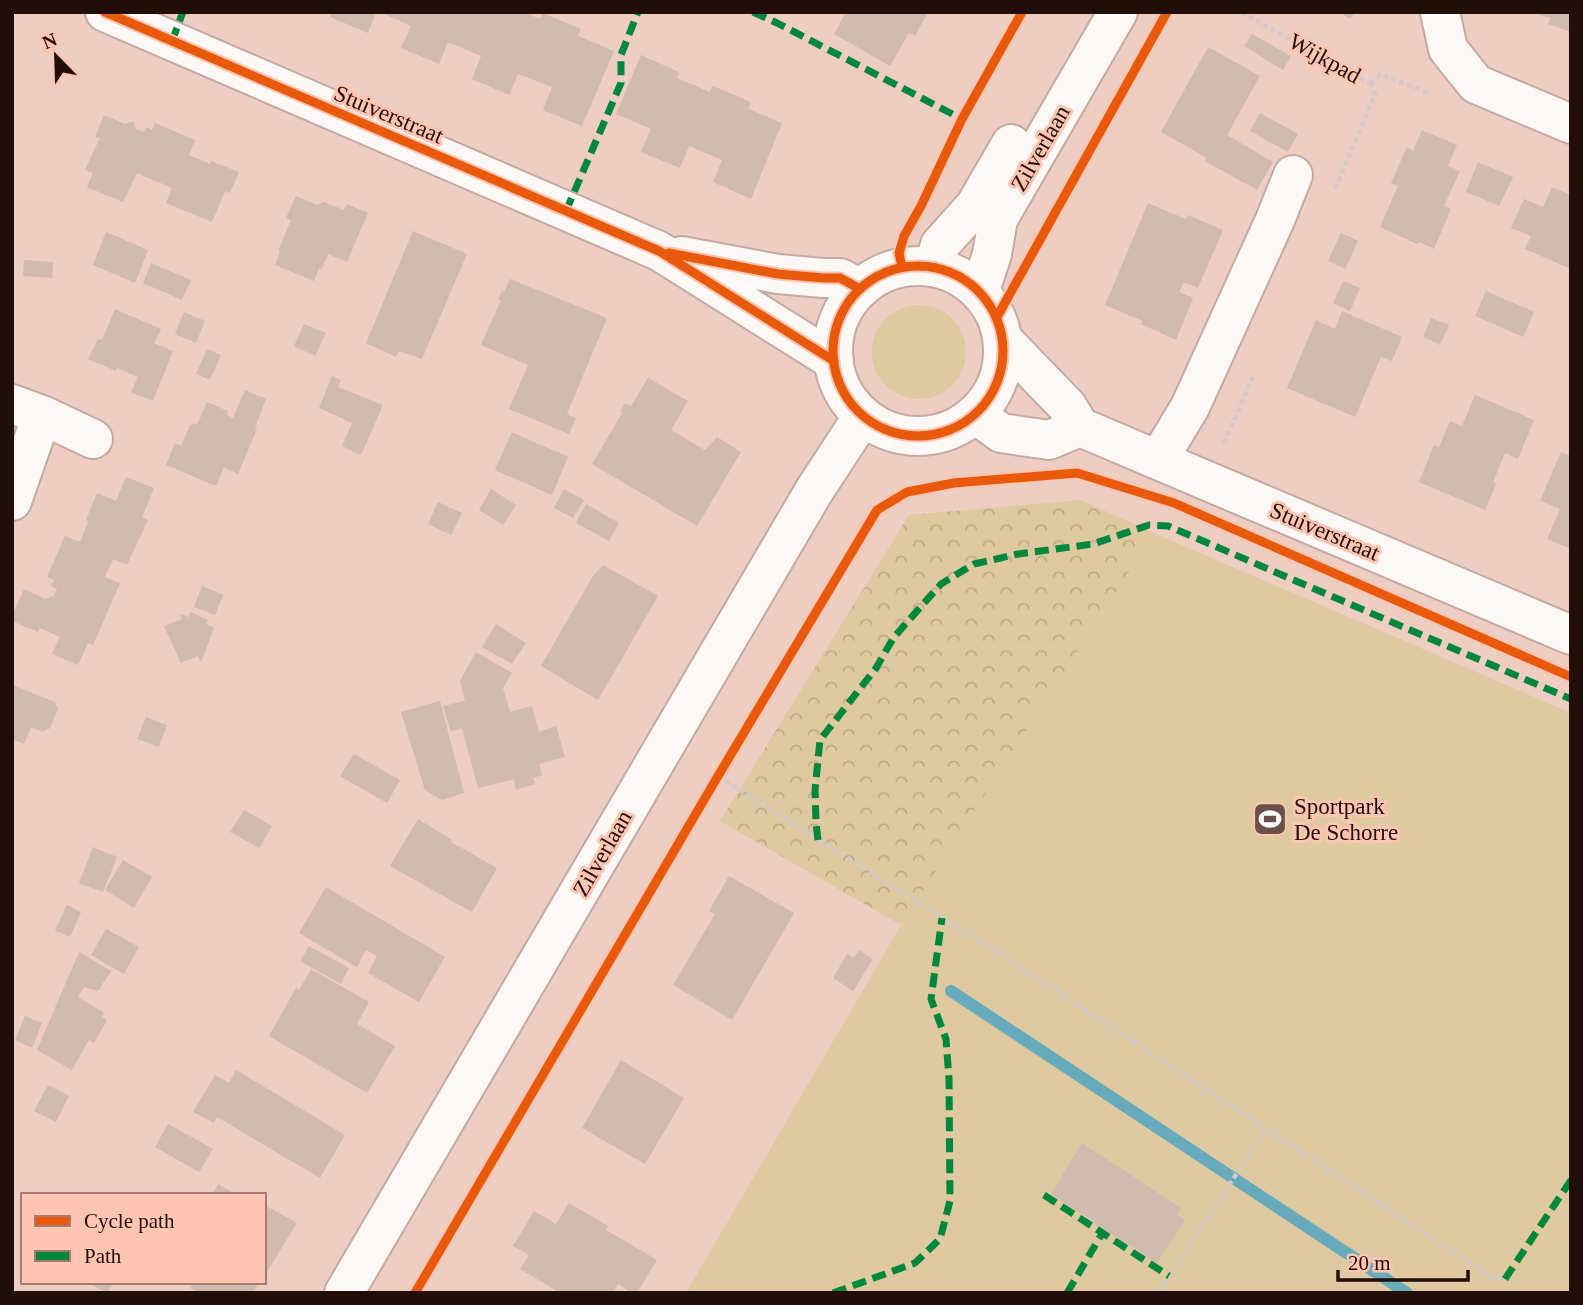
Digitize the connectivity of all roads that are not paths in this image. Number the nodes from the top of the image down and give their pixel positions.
1 (105, 12) edge
2 (1087, 12) edge
3 (1118, 12) edge
4 (1440, 12) edge
5 (1571, 124) edge
6 (1293, 175) dead end
7 (659, 251) junction
8 (934, 267) junction
9 (860, 289) junction
10 (980, 291) junction
11 (1003, 340) junction
12 (834, 361) junction
13 (27, 409) edge
14 (975, 414) junction
15 (863, 416) junction
16 (1080, 427) junction
17 (93, 439) dead end
18 (1158, 460) junction
19 (12, 501) edge
20 (1571, 635) edge
21 (344, 1293) edge

1 - 7 street, Stuiverstraat
2 - 8 street, Zilverlaan
3 - 10 street, Zilverlaan
4 - 5 street
6 - 18 street
7 - 9 street, Stuiverstraat
7 - 12 street, Stuiverstraat
8 - 9 street
8 - 10 street
9 - 12 street
10 - 11 street
11 - 14 street
11 - 16 street
12 - 15 street
13 - 17 street
13 - 19 street
14 - 15 street
14 - 16 street
15 - 21 street, Zilverlaan
16 - 18 street, Stuiverstraat
18 - 20 street, Stuiverstraat

